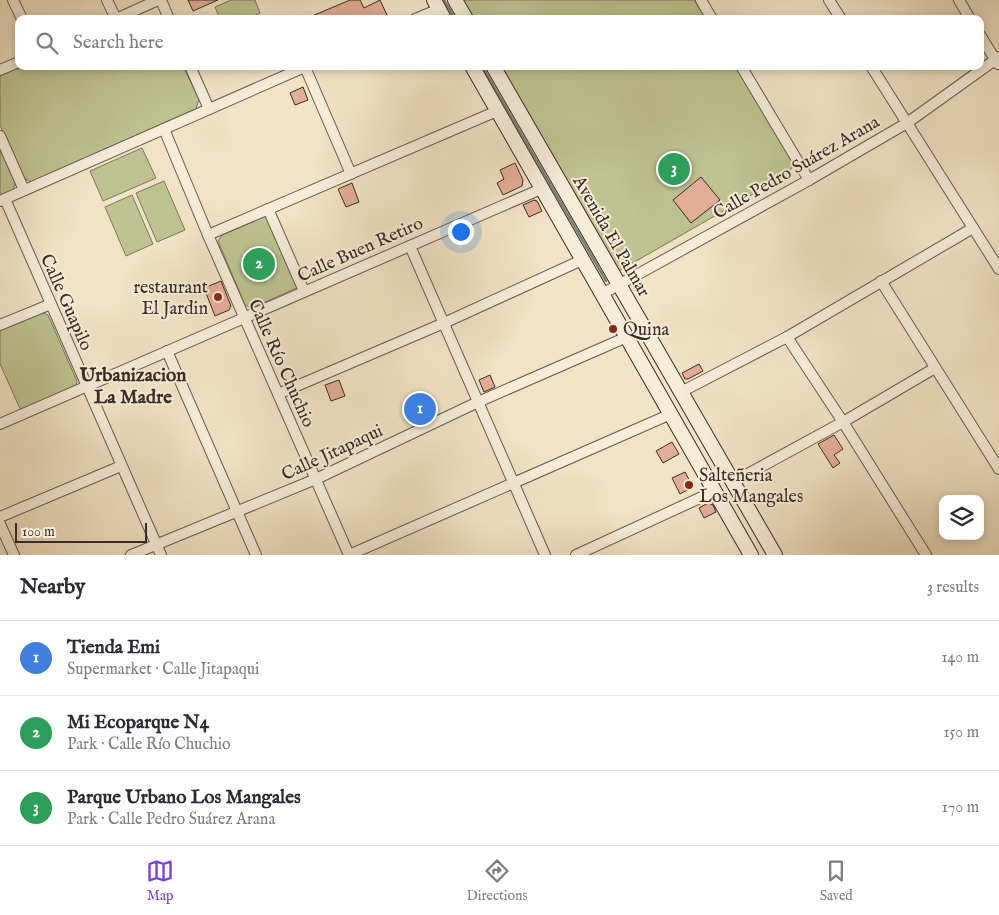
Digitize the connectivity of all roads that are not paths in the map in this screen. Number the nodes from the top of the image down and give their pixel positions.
1 (13, 0) edge
2 (107, 0) edge
3 (160, 0) edge
4 (455, 0) edge
5 (701, 0) edge
6 (829, 0) edge
7 (958, 0) edge
8 (439, 9) edge
9 (20, 15) edge
10 (114, 15) edge
11 (125, 15) edge
12 (168, 15) edge
13 (425, 15) edge
14 (464, 15) edge
15 (710, 15) edge
16 (838, 15) edge
17 (967, 15) edge
18 (984, 40) edge
19 (998, 60) edge
20 (15, 64) edge
21 (0, 70) edge
22 (192, 70) edge
23 (299, 70) edge
24 (307, 70) edge
25 (474, 70) edge
26 (494, 70) edge
27 (743, 70) edge
28 (874, 70) edge
29 (984, 70) edge
30 (984, 70) edge
31 (209, 109) junction
32 (497, 111) junction
33 (907, 123) junction
34 (516, 127) junction
35 (164, 129) junction
36 (0, 136) edge
37 (351, 174) junction
38 (809, 180) junction
39 (541, 189) junction
40 (24, 190) junction
41 (2, 200) edge
42 (268, 209) junction
43 (973, 228) junction
44 (208, 235) junction
45 (410, 246) junction
46 (582, 260) junction
47 (999, 269) edge
48 (881, 281) junction
49 (620, 285) junction
50 (304, 292) junction
51 (602, 294) junction
52 (50, 304) junction
53 (244, 318) junction
54 (444, 323) junction
55 (0, 325) edge
56 (627, 336) junction
57 (786, 337) junction
58 (167, 351) junction
59 (935, 368) junction
60 (87, 386) junction
61 (681, 392) junction
62 (278, 394) junction
63 (478, 402) junction
64 (671, 414) junction
65 (843, 422) junction
66 (0, 424) edge
67 (122, 466) junction
68 (999, 469) edge
69 (316, 479) junction
70 (733, 482) junction
71 (513, 483) junction
72 (715, 491) junction
73 (741, 498) junction
74 (725, 508) junction
75 (237, 512) junction
76 (0, 518) edge
77 (0, 524) edge
78 (156, 544) junction
79 (14, 555) edge
80 (131, 555) edge
81 (160, 555) edge
82 (256, 555) edge
83 (349, 555) edge
84 (545, 555) edge
85 (576, 555) edge
86 (752, 555) edge
87 (775, 555) edge
88 (926, 555) edge

1 - 9 street
2 - 10 street
3 - 11 street
3 - 12 street
4 - 14 street
5 - 15 street
6 - 16 street
7 - 17 street
8 - 13 street
18 - 19 street
19 - 30 street, Calle Pedro Suárez Arana
20 - 21 street
22 - 31 street
23 - 31 street
24 - 37 street
25 - 32 street, Avenida El Palmar
26 - 34 street, Avenida El Palmar
27 - 38 street
28 - 33 street
29 - 33 street, Calle Pedro Suárez Arana
31 - 35 street
32 - 34 street, Avenida El Palmar
32 - 37 street
33 - 38 street, Calle Pedro Suárez Arana
33 - 43 street
34 - 39 street, Avenida El Palmar
34 - 49 street, Avenida El Palmar
35 - 40 street
35 - 44 street, Calle Río Chuchio
36 - 40 street
37 - 42 street
38 - 49 street, Calle Pedro Suárez Arana
39 - 45 street, Calle Buen Retiro
39 - 46 street, Avenida El Palmar
40 - 41 street
41 - 52 street, Calle Guapilo
42 - 44 street
42 - 50 street
43 - 47 street
43 - 48 street
44 - 53 street, Calle Río Chuchio
45 - 50 street, Calle Buen Retiro
45 - 54 street
46 - 51 street, Avenida El Palmar
46 - 54 street
48 - 57 street
48 - 59 street
49 - 51 street, Calle Pedro Suárez Arana
49 - 61 street, Avenida El Palmar
50 - 53 street, Calle Buen Retiro
51 - 56 street, Avenida El Palmar
52 - 55 street
52 - 60 street, Calle Guapilo
53 - 58 street, Calle Buen Retiro
53 - 62 street, Calle Río Chuchio
54 - 62 street
54 - 63 street
56 - 63 street, Calle Jitapaqui
56 - 64 street, Avenida El Palmar
57 - 61 street
57 - 65 street
58 - 60 street, Calle Buen Retiro
58 - 75 street
59 - 65 street
59 - 68 street
60 - 66 street, Calle Buen Retiro
60 - 67 street, Calle Guapilo
61 - 70 street, Avenida El Palmar
62 - 69 street, Calle Río Chuchio
63 - 69 street, Calle Jitapaqui
63 - 71 street
64 - 71 street
64 - 72 street, Avenida El Palmar
65 - 70 street
65 - 88 street
67 - 76 street
67 - 78 street, Calle Guapilo
69 - 75 street, Calle Jitapaqui
69 - 83 street, Calle Río Chuchio
70 - 73 street, Avenida El Palmar
71 - 83 street
71 - 84 street
72 - 74 street, Avenida El Palmar
72 - 85 street
73 - 74 street
73 - 87 street, Avenida El Palmar
74 - 86 street, Avenida El Palmar
75 - 78 street, Calle Jitapaqui
75 - 82 street
77 - 79 street
78 - 80 street, Calle Jitapaqui
78 - 81 street, Calle Guapilo

